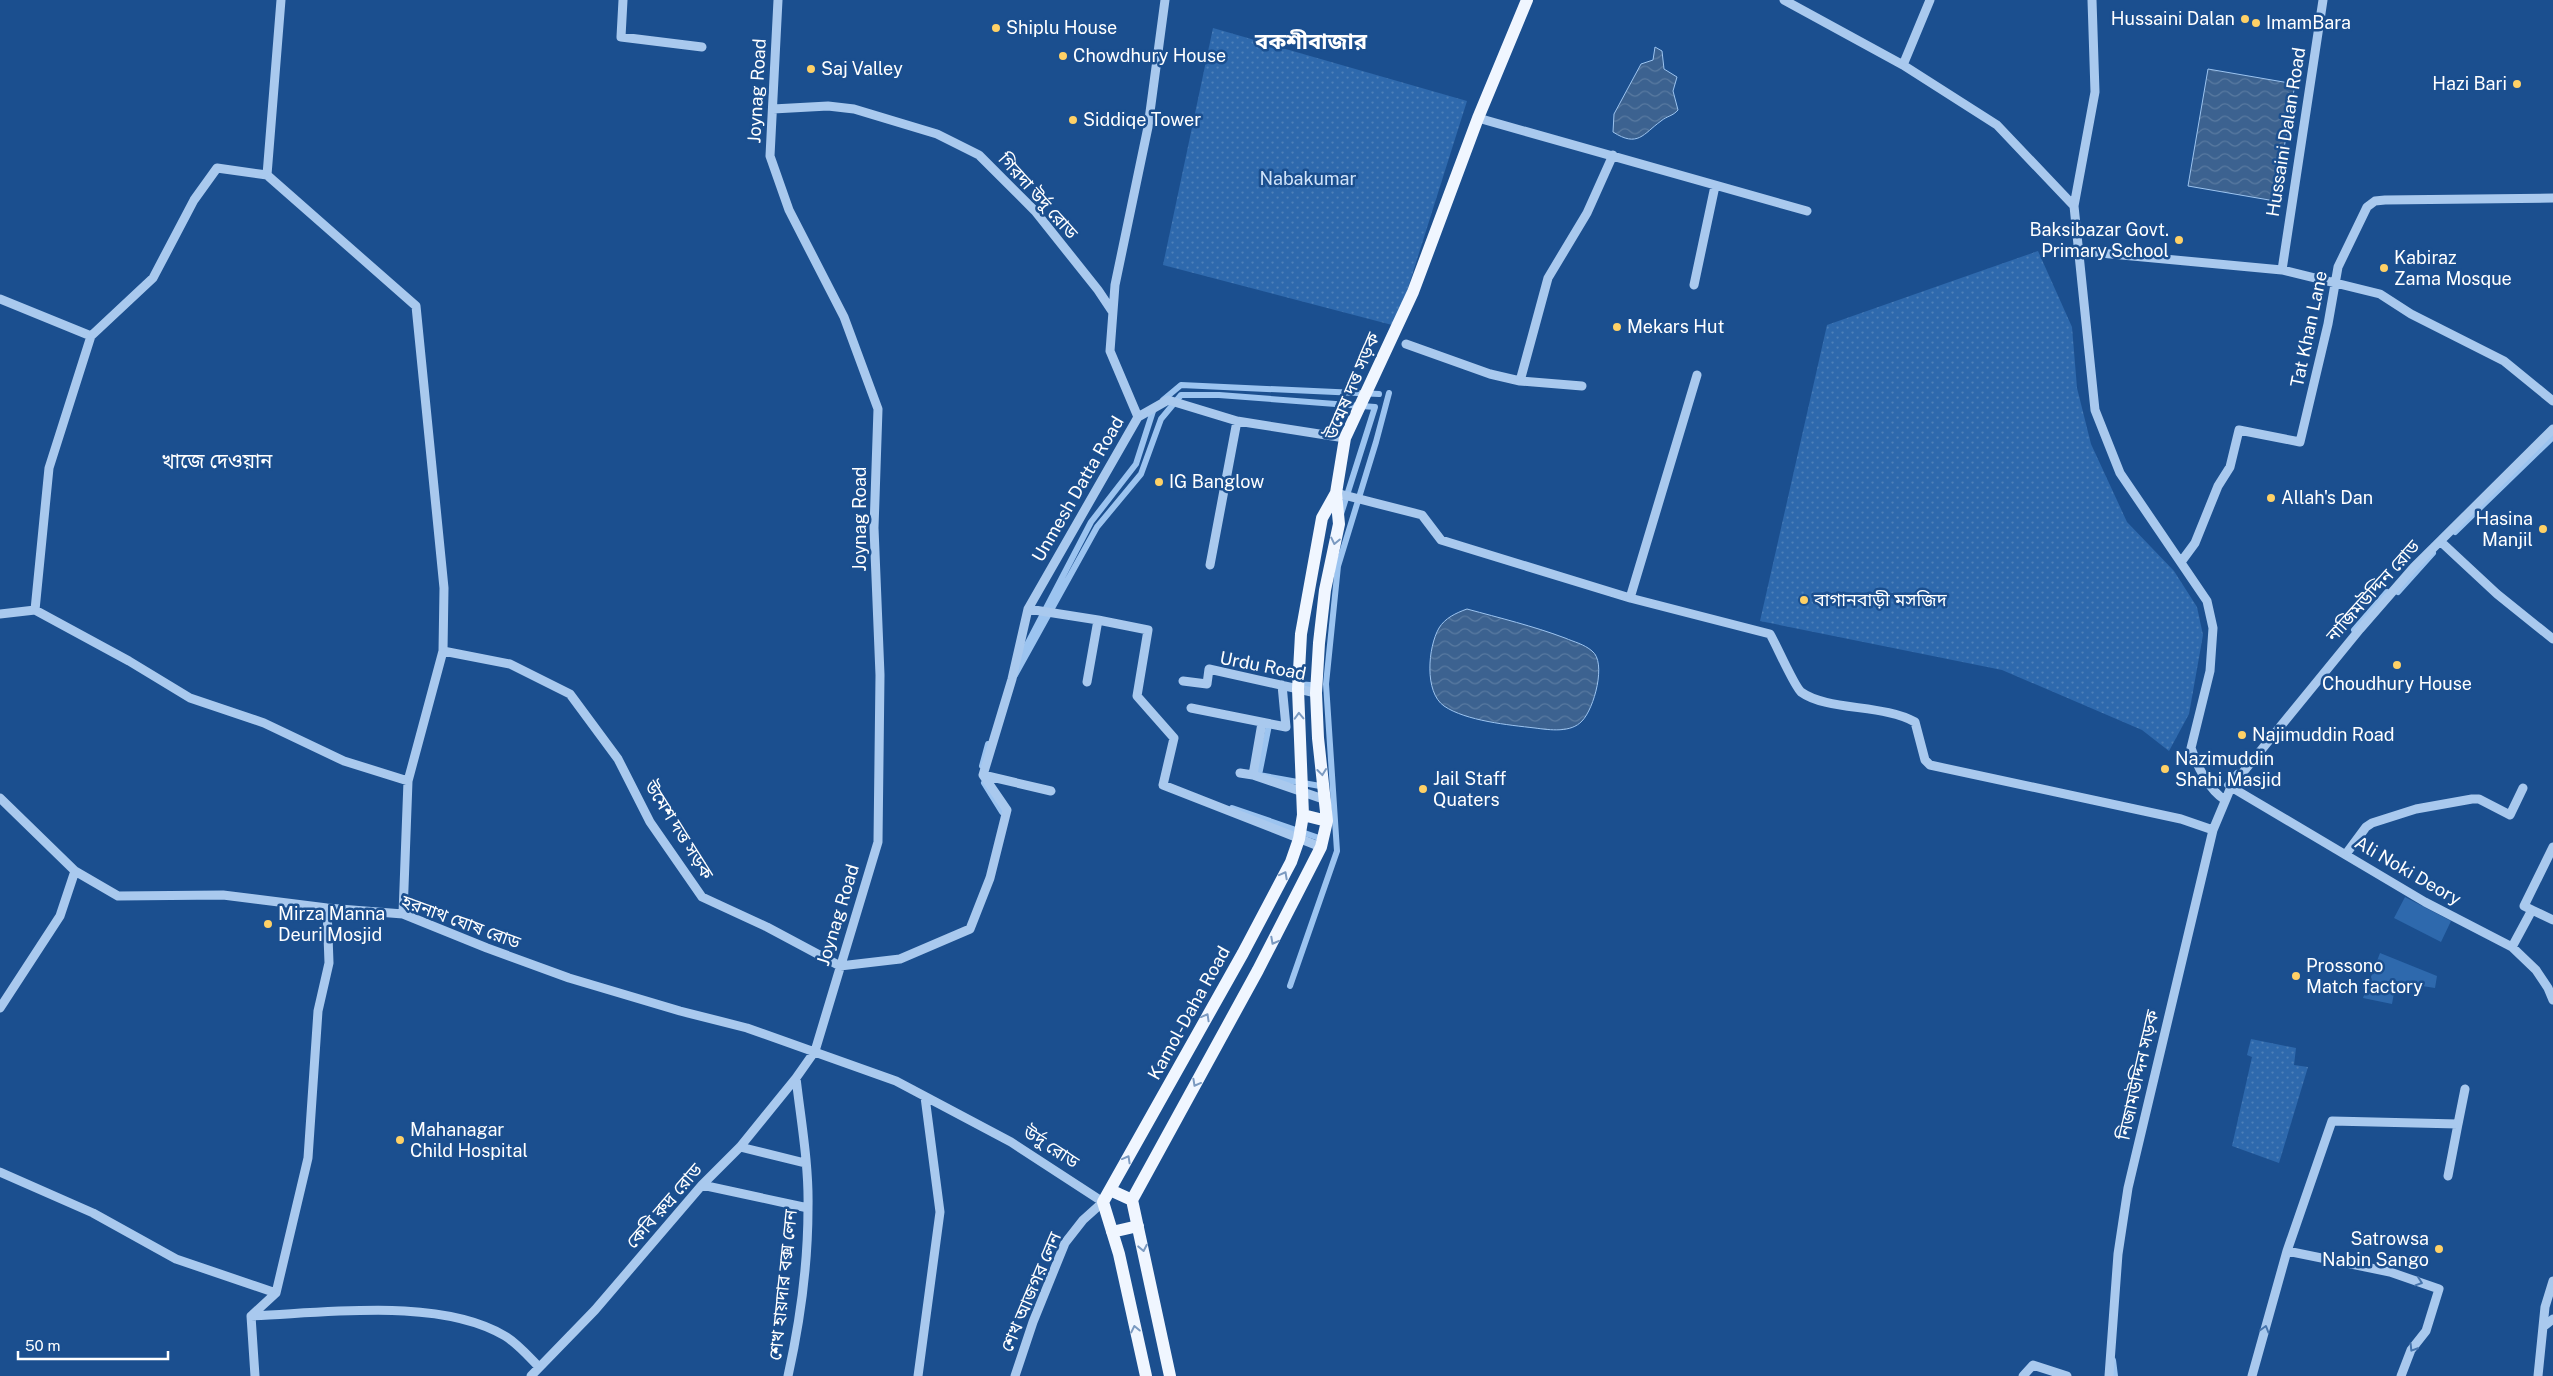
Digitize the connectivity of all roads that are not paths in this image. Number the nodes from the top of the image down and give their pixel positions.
1 (281, 0) edge
2 (623, 0) edge
3 (778, 0) edge
4 (1165, 0) edge
5 (1527, 0) edge
6 (1784, 0) edge
7 (1930, 0) edge
8 (2092, 0) edge
9 (2323, 0) edge
10 (702, 47) dead end
11 (1903, 65) junction
12 (773, 109) junction
13 (1478, 118) junction
14 (1613, 155) junction
15 (267, 175) junction
16 (1715, 186) junction
17 (2553, 198) edge
18 (2074, 206) junction
19 (1807, 211) dead end
20 (2078, 251) junction
21 (2282, 270) junction
22 (2335, 282) junction
23 (1694, 285) dead end
24 (0, 299) edge
25 (1112, 312) junction
26 (91, 336) junction
27 (1406, 344) dead end
28 (1697, 375) dead end
29 (1520, 381) junction
30 (1582, 386) dead end
31 (2553, 401) edge
32 (1138, 416) junction
33 (1237, 421) junction
34 (2553, 429) edge
35 (1345, 438) junction
36 (1336, 493) junction
37 (2440, 541) junction
38 (2181, 562) junction
39 (1210, 565) dead end
40 (1630, 598) junction
41 (1028, 609) junction
42 (35, 610) junction
43 (0, 614) edge
44 (1098, 620) junction
45 (2553, 639) edge
46 (1301, 643) junction
47 (1319, 643) junction
48 (443, 651) junction
49 (1183, 681) dead end
50 (1087, 682) dead end
51 (1282, 685) junction
52 (1298, 689) junction
53 (1316, 693) junction
54 (1191, 708) dead end
55 (1262, 723) junction
56 (1240, 773) dead end
57 (983, 775) junction
58 (1253, 775) junction
59 (408, 781) junction
60 (2230, 787) junction
61 (2523, 788) dead end
62 (1051, 791) dead end
63 (1302, 792) junction
64 (0, 798) edge
65 (1326, 800) junction
66 (2225, 800) junction
67 (1303, 815) junction
68 (1327, 821) junction
69 (2213, 830) junction
70 (1299, 839) junction
71 (2553, 847) edge
72 (1321, 848) junction
73 (2346, 854) junction
74 (75, 871) junction
75 (327, 908) junction
76 (2532, 910) junction
77 (403, 914) junction
78 (2553, 920) edge
79 (2512, 947) junction
80 (840, 966) junction
81 (2553, 1000) edge
82 (0, 1008) edge
83 (815, 1051) junction
84 (796, 1078) junction
85 (2465, 1089) dead end
86 (925, 1096) junction
87 (2458, 1124) junction
88 (740, 1147) junction
89 (805, 1163) junction
90 (0, 1172) edge
91 (2448, 1176) dead end
92 (702, 1185) junction
93 (1110, 1190) junction
94 (1132, 1200) junction
95 (1103, 1202) junction
96 (808, 1208) junction
97 (1138, 1226) junction
98 (1112, 1232) junction
99 (2287, 1250) junction
100 (2553, 1281) edge
101 (276, 1293) junction
102 (251, 1316) junction
103 (2553, 1318) edge
104 (2543, 1327) junction
105 (540, 1367) junction
106 (256, 1376) edge
107 (531, 1376) edge
108 (788, 1376) edge
109 (918, 1376) edge
110 (1015, 1376) edge
111 (1146, 1376) edge
112 (1170, 1376) edge
113 (2023, 1376) edge
114 (2067, 1376) edge
115 (2109, 1376) edge
116 (2252, 1376) edge
117 (2401, 1376) edge
118 (2538, 1376) edge

1 - 15 street
2 - 10 street
3 - 12 street, Joynag Road
4 - 25 street
5 - 13 main road, উন্মেষ দত্ত সড়ক
6 - 11 street
7 - 11 street
8 - 18 street
9 - 21 street, Hussaini Dalan Road
11 - 18 street
12 - 25 street, গিরদা উর্দু রোড
12 - 80 street, Joynag Road
13 - 14 street
13 - 35 main road, উন্মেষ দত্ত সড়ক
14 - 16 street
14 - 29 street
15 - 26 street
15 - 48 street
16 - 19 street
16 - 23 street
17 - 22 street, Tat Khan Lane
18 - 20 street
20 - 21 street
20 - 38 street
21 - 22 street
22 - 31 street
22 - 38 street, Tat Khan Lane
24 - 26 street
25 - 32 street
26 - 42 street
27 - 29 street
28 - 40 street
29 - 30 street
32 - 33 street, Unmesh Datta Road
32 - 41 street, Unmesh Datta Road
33 - 35 street, Unmesh Datta Road
33 - 39 street
34 - 37 street, নাজিমউদ্দিন রোড
35 - 36 main road, উন্মেষ দত্ত সড়ক
36 - 40 street
36 - 46 main road, Kamol-Daha Road
36 -> 47 main road, উন্মেষ দত্ত সড়ক
37 - 45 street
37 - 60 street, নাজিমউদ্দিন রোড
38 - 66 street
40 - 69 street
41 - 44 street
41 - 57 street
42 - 43 street
42 - 59 street
44 - 50 street
44 - 70 street
46 - 47 main road
46 - 52 main road, Kamol-Daha Road
47 - 53 main road, উন্মেষ দত্ত সড়ক
48 - 59 street
48 - 80 street, উমেশ দত্ত সড়ক
49 - 51 street, Urdu Road
51 - 52 street, Urdu Road
51 - 55 street
52 - 53 street, Urdu Road
63 -> 52 main road, Kamol-Daha Road
53 -> 65 main road, উন্মেষ দত্ত সড়ক
54 - 55 street
55 - 58 street
56 - 58 street
57 - 62 street
57 - 80 street
58 - 63 street
59 - 77 street
60 - 66 street, নিজামউদ্দিন সড়ক
60 - 73 street, Ali Noki Deory
61 - 73 street
63 - 65 street
63 - 67 main road, Kamol-Daha Road
64 - 74 street, হরনাথ ঘোষ রোড
65 - 68 main road, উন্মেষ দত্ত সড়ক
66 - 69 street, নিজামউদ্দিন সড়ক
67 - 68 main road
67 - 70 main road, Kamol-Daha Road
68 - 72 main road, উন্মেষ দত্ত সড়ক
69 - 115 street, নিজামউদ্দিন সড়ক
70 - 72 street
93 -> 70 main road, Kamol-Daha Road
71 - 76 street
72 -> 94 main road, উন্মেষ দত্ত সড়ক
73 - 79 street, Ali Noki Deory
74 - 75 street, হরনাথ ঘোষ রোড
74 - 82 street
75 - 77 street, হরনাথ ঘোষ রোড
75 - 101 street
76 - 78 street
76 - 79 street
77 - 83 street, হরনাথ ঘোষ রোড
79 - 81 street, Ali Noki Deory
80 - 83 street, Joynag Road
83 - 84 street, কেবি রুদ্র রোড
83 - 86 street, উর্দু রোড
84 - 88 street, কেবি রুদ্র রোড
84 - 89 street, শেখ হায়দার বক্স লেন
85 - 87 street
86 - 95 street, উর্দু রোড
86 - 109 street
87 - 91 street
87 - 99 street
88 - 89 street
88 - 92 street, কেবি রুদ্র রোড
89 - 96 street, শেখ হায়দার বক্স লেন
90 - 101 street
92 - 96 street
92 - 105 street, কেবি রুদ্র রোড
93 - 94 main road
93 - 95 main road, Kamol-Daha Road
94 - 97 main road
95 - 98 main road
95 - 110 street, শেখ আজগর লেন
96 - 108 street, শেখ হায়দার বক্স লেন
97 - 98 main road
97 -> 112 main road
111 -> 98 main road
116 -> 99 street
99 -> 117 street
100 - 104 street
101 - 102 street
102 - 105 street
102 - 106 street
103 - 104 street
104 - 118 street
105 - 107 street, কেবি রুদ্র রোড
113 - 114 street

